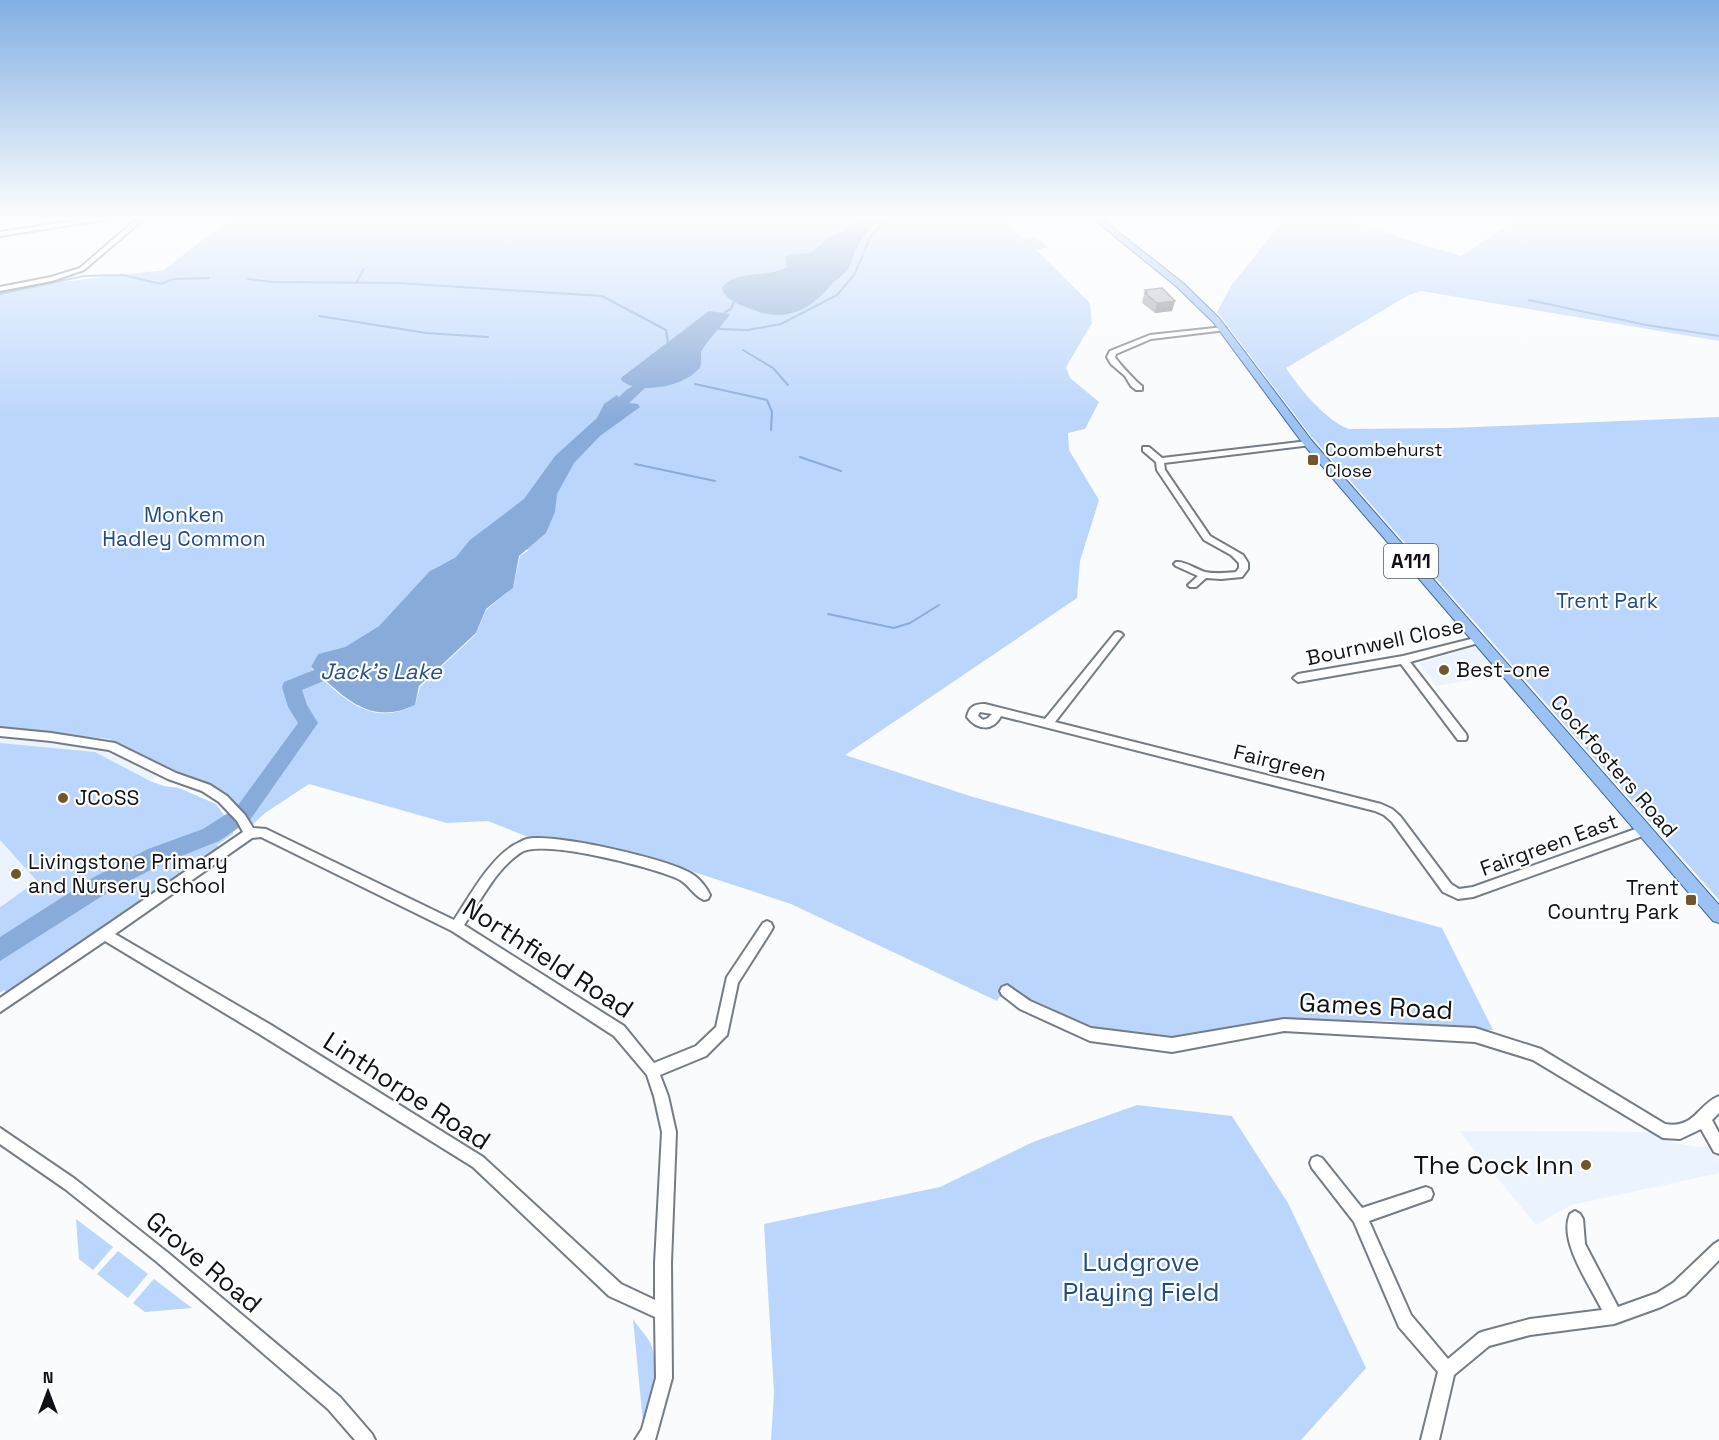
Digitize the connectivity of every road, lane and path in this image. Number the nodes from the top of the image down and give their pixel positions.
1 (24, 284) edge
2 (1179, 284) edge
3 (0, 289) edge
4 (1224, 329) junction
5 (1139, 388) dead end
6 (1308, 443) junction
7 (1146, 449) dead end
8 (1160, 461) junction
9 (1179, 564) dead end
10 (1203, 576) junction
11 (1192, 585) dead end
12 (1118, 635) dead end
13 (1479, 640) junction
14 (1403, 660) junction
15 (1298, 678) dead end
16 (998, 711) dead end
17 (1048, 723) junction
18 (0, 732) edge
19 (1462, 737) dead end
20 (1644, 831) junction
21 (256, 832) junction
22 (1466, 894) joint
23 (704, 895) dead end
24 (1719, 916) edge
25 (456, 927) junction
26 (767, 927) dead end
27 (106, 934) junction
28 (1007, 991) dead end
29 (0, 1006) edge
30 (652, 1071) junction
31 (1719, 1103) edge
32 (1703, 1118) junction
33 (0, 1135) edge
34 (1719, 1147) edge
35 (1317, 1163) dead end
36 (1426, 1194) dead end
37 (1359, 1217) junction
38 (1575, 1219) dead end
39 (1719, 1249) edge
40 (663, 1312) junction
41 (1614, 1316) junction
42 (1447, 1370) junction
43 (366, 1440) edge
44 (645, 1440) edge
45 (1430, 1440) edge

1 - 3 street
2 - 4 main road, Cockfosters Road / A111
4 - 5 street
4 - 6 main road, Cockfosters Road / A111
6 - 8 street
6 - 13 main road, Cockfosters Road / A111
7 - 8 street
8 - 10 street
9 - 10 street
10 - 11 street
12 - 17 street
13 - 14 street, Bournwell Close
13 - 20 main road, Cockfosters Road / A111
14 - 15 street, Bournwell Close
14 - 19 street
16 - 17 street, Fairgreen
17 - 22 street, Fairgreen
18 - 21 street
20 - 22 street, Fairgreen East
20 - 24 main road, Cockfosters Road / A111
21 - 25 street, Northfield Road
21 - 27 street
23 - 25 street
25 - 30 street, Northfield Road
26 - 30 street
27 - 29 street
27 - 40 street, Linthorpe Road
28 - 32 street, Games Road
30 - 40 street, Northfield Road
31 - 32 street, Games Road
32 - 34 street
33 - 43 street, Grove Road
35 - 37 street
36 - 37 street
37 - 42 street
38 - 41 street
39 - 41 street
40 - 44 street, Northfield Road
41 - 42 street
42 - 45 street

